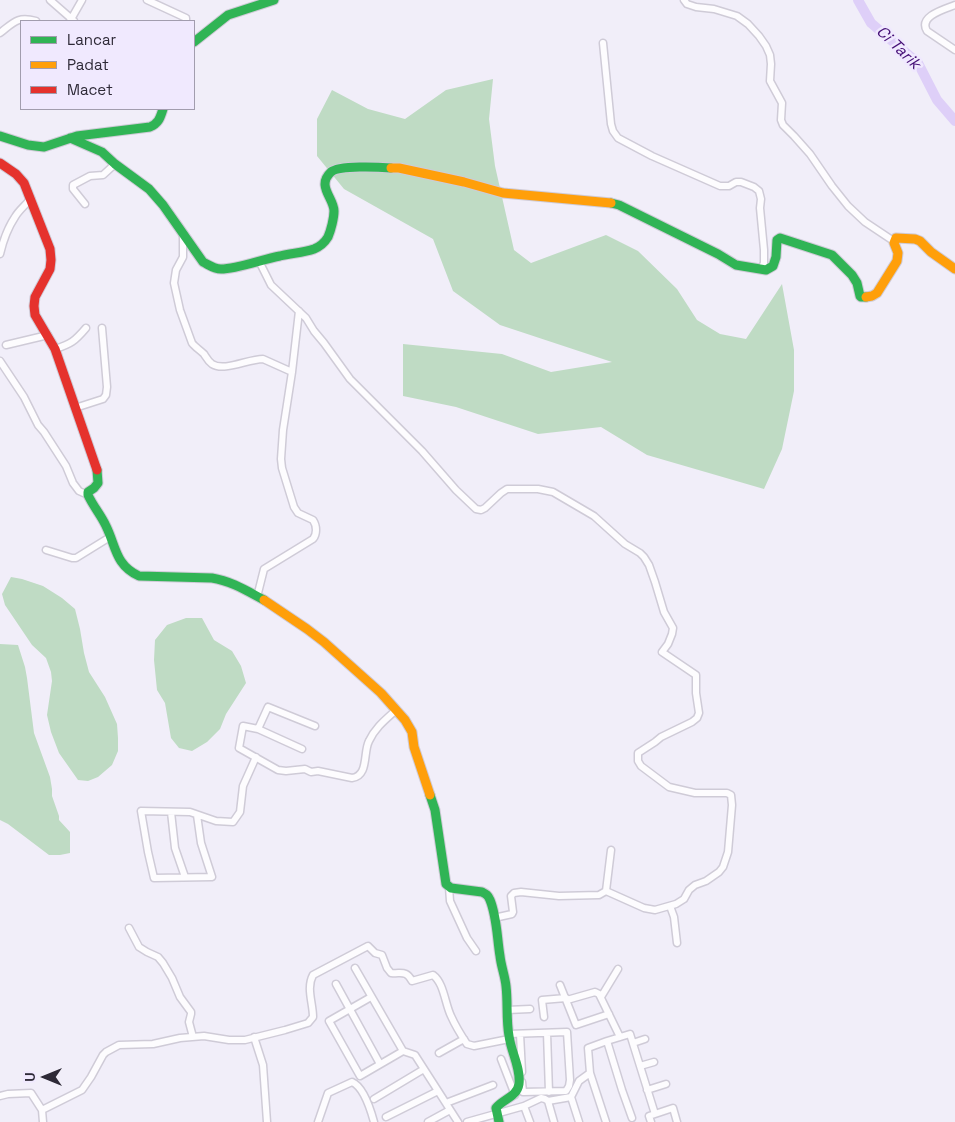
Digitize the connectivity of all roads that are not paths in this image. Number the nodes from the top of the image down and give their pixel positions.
1 (50, 0) edge
2 (82, 0) edge
3 (147, 0) edge
4 (274, 0) edge
5 (684, 0) edge
6 (955, 5) edge
7 (30, 20) edge
8 (71, 20) edge
9 (72, 20) edge
10 (186, 20) edge
11 (0, 33) edge
12 (195, 41) edge
13 (603, 43) dead end
14 (955, 50) edge
15 (163, 110) edge
16 (0, 136) edge
17 (70, 138) junction
18 (0, 162) edge
19 (115, 164) junction
20 (31, 198) junction
21 (85, 204) dead end
22 (183, 232) junction
23 (894, 242) junction
24 (0, 254) edge
25 (259, 261) junction
26 (761, 269) junction
27 (955, 269) edge
28 (299, 312) junction
29 (86, 328) dead end
30 (102, 328) dead end
31 (48, 336) junction
32 (6, 345) dead end
33 (55, 349) junction
34 (0, 360) edge
35 (292, 372) junction
36 (75, 408) junction
37 (88, 495) junction
38 (110, 537) junction
39 (46, 550) dead end
40 (257, 597) junction
41 (396, 711) junction
42 (315, 726) dead end
43 (258, 729) junction
44 (302, 750) dead end
45 (256, 758) junction
46 (171, 812) junction
47 (197, 815) junction
48 (611, 850) dead end
49 (185, 878) junction
50 (449, 887) junction
51 (606, 891) junction
52 (670, 906) junction
53 (494, 918) junction
54 (129, 928) dead end
55 (678, 943) dead end
56 (476, 951) dead end
57 (355, 968) dead end
58 (618, 970) dead end
59 (336, 984) dead end
60 (560, 984) dead end
61 (371, 997) junction
62 (601, 997) junction
63 (566, 999) junction
64 (350, 1009) junction
65 (530, 1009) dead end
66 (506, 1010) junction
67 (609, 1014) junction
68 (544, 1017) dead end
69 (547, 1033) junction
70 (520, 1034) junction
71 (193, 1037) junction
72 (254, 1037) junction
73 (509, 1037) junction
74 (620, 1037) junction
75 (464, 1039) junction
76 (645, 1039) dead end
77 (607, 1041) junction
78 (632, 1043) junction
79 (403, 1051) junction
80 (439, 1053) dead end
81 (500, 1059) dead end
82 (654, 1062) dead end
83 (380, 1064) junction
84 (640, 1066) junction
85 (424, 1069) junction
86 (590, 1073) junction
87 (666, 1084) dead end
88 (493, 1085) dead end
89 (438, 1090) junction
90 (647, 1090) junction
91 (549, 1092) junction
92 (515, 1095) junction
93 (0, 1096) edge
94 (571, 1097) junction
95 (374, 1099) dead end
96 (548, 1101) junction
97 (448, 1106) junction
98 (524, 1106) junction
99 (42, 1110) junction
100 (655, 1114) junction
101 (386, 1117) dead end
102 (498, 1118) edge
103 (632, 1118) dead end
104 (43, 1122) edge
105 (267, 1122) edge
106 (318, 1122) edge
107 (374, 1122) edge
108 (428, 1122) edge
109 (458, 1122) edge
110 (467, 1122) edge
111 (530, 1122) edge
112 (554, 1122) edge
113 (579, 1122) edge
114 (606, 1122) edge
115 (651, 1122) edge
116 (677, 1122) edge

1 - 8 street
2 - 9 street
3 - 10 street
4 - 12 street
5 - 23 street
6 - 14 street
7 - 11 street
13 - 26 street
15 - 17 street
16 - 17 street
17 - 19 street
18 - 20 street
19 - 21 street
19 - 22 street
20 - 24 street
20 - 31 street
22 - 25 street
22 - 35 street
23 - 26 street
23 - 27 street
25 - 26 street
25 - 28 street
28 - 35 street
28 - 52 street
29 - 33 street
30 - 36 street
31 - 32 street
31 - 33 street
33 - 36 street
34 - 37 street
35 - 40 street
36 - 37 street
37 - 38 street
38 - 39 street
38 - 40 street
40 - 41 street
41 - 45 street
41 - 50 street
42 - 43 street
43 - 44 street
43 - 45 street
45 - 47 street
46 - 47 street
46 - 49 street
46 - 49 street
47 - 49 street
48 - 51 street
50 - 53 street
50 - 56 street
51 - 52 street
51 - 53 street
52 - 55 street
53 - 66 street
54 - 71 street
57 - 61 street
58 - 62 street
59 - 64 street
60 - 63 street
61 - 64 street
61 - 79 street
62 - 63 street
62 - 67 street
63 - 67 street
63 - 68 street
64 - 83 street
64 - 83 street
65 - 66 street
66 - 73 street
67 - 74 street
69 - 70 street
69 - 91 street
69 - 91 street
70 - 73 street
70 - 91 street
71 - 72 street
71 - 99 street
72 - 75 street
72 - 105 street
73 - 75 street
73 - 92 street
74 - 77 street
74 - 78 street
75 - 80 street
76 - 78 street
77 - 86 street
77 - 103 street
78 - 84 street
79 - 83 street
79 - 85 street
81 - 92 street
82 - 84 street
84 - 90 street
85 - 89 street
85 - 95 street
86 - 94 street
86 - 114 street
87 - 90 street
88 - 97 street
89 - 97 street
89 - 101 street
90 - 100 street
92 - 102 street
93 - 99 street
94 - 96 street
94 - 113 street
96 - 98 street
96 - 112 street
97 - 108 street
97 - 109 street
98 - 102 street
98 - 111 street
99 - 104 street
100 - 115 street
100 - 116 street
102 - 110 street
106 - 107 street

